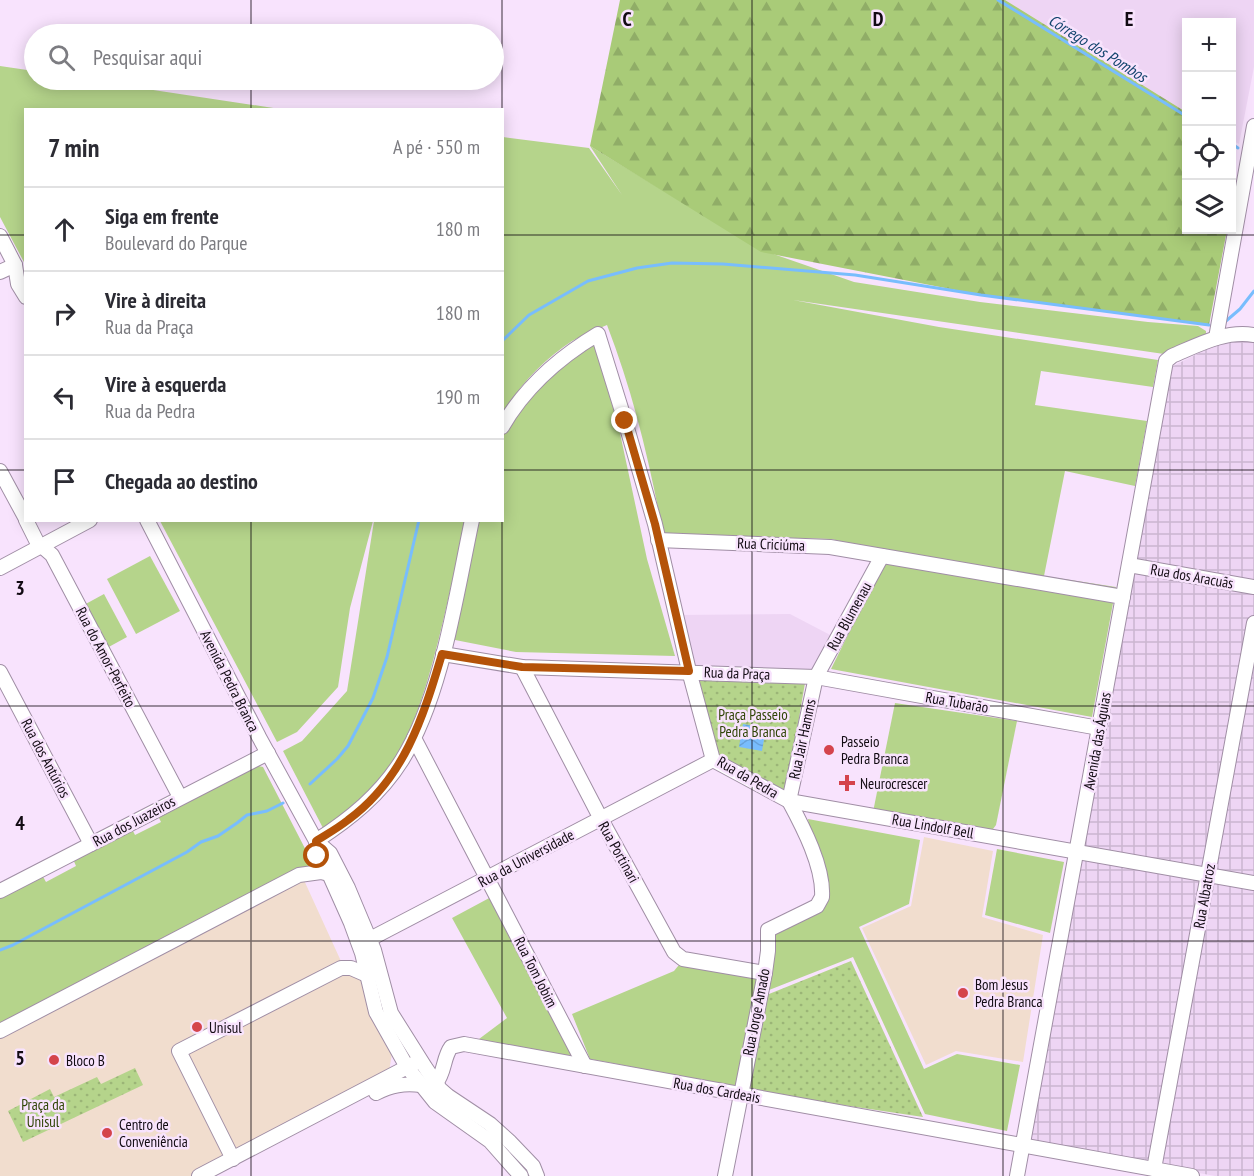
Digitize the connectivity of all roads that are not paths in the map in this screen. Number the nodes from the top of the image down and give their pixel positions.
1 (1254, 126) edge
2 (0, 236) edge
3 (15, 265) junction
4 (0, 272) edge
5 (24, 273) edge
6 (24, 294) edge
7 (1254, 335) edge
8 (1216, 338) junction
9 (504, 424) edge
10 (0, 471) edge
11 (24, 516) edge
12 (27, 522) edge
13 (86, 522) edge
14 (148, 522) edge
15 (472, 522) edge
16 (658, 540) junction
17 (41, 546) junction
18 (882, 556) junction
19 (1129, 565) junction
20 (0, 568) edge
21 (1254, 587) edge
22 (1123, 597) junction
23 (1254, 623) edge
24 (442, 654) junction
25 (522, 667) junction
26 (689, 671) junction
27 (0, 672) edge
28 (816, 677) junction
29 (1099, 728) junction
30 (414, 738) junction
31 (268, 753) junction
32 (713, 760) junction
33 (180, 797) junction
34 (789, 801) junction
35 (601, 819) junction
36 (316, 841) junction
37 (91, 844) junction
38 (1076, 852) junction
39 (308, 873) junction
40 (329, 874) junction
41 (1208, 875) junction
42 (488, 878) junction
43 (1254, 883) edge
44 (2, 886) edge
45 (370, 939) junction
46 (765, 973) junction
47 (367, 975) junction
48 (0, 1031) edge
49 (421, 1060) junction
50 (407, 1066) junction
51 (585, 1066) junction
52 (436, 1083) junction
53 (421, 1085) junction
54 (740, 1094) junction
55 (1022, 1145) junction
56 (233, 1159) junction
57 (1154, 1169) junction
58 (199, 1176) edge
59 (214, 1176) edge
60 (521, 1176) edge
61 (537, 1176) edge
62 (725, 1176) edge
63 (1017, 1176) edge
64 (1192, 1176) edge

1 - 8 street
2 - 3 street
3 - 4 street
3 - 5 street
3 - 6 street
7 - 8 street
8 - 19 street, Avenida das Águias
9 - 16 street, Rua da Pedra
10 - 11 street, Rua do Amor-Perfeito
12 - 17 street, Rua do Amor-Perfeito
13 - 17 street
14 - 31 street, Avenida Pedra Branca
15 - 24 street
16 - 18 street, Rua Criciúma
16 - 26 street, Rua da Pedra
17 - 20 street
17 - 33 street, Rua do Amor-Perfeito
18 - 22 street, Rua Criciúma
18 - 28 street, Rua Blumenau
19 - 21 street, Rua dos Aracuãs
19 - 22 street, Avenida das Águias
22 - 29 street, Avenida das Águias
23 - 41 street, Rua Albatroz
24 - 25 street, Rua da Praça
24 - 30 street
25 - 26 street, Rua da Praça
25 - 35 street, Rua Portinari
26 - 28 street, Rua da Praça
26 - 32 street, Rua da Pedra
27 - 37 street, Rua dos Antúrios
28 - 29 street, Rua Tubarão
28 - 34 street, Rua Jair Hamms
29 - 38 street, Avenida das Águias
30 - 36 street
30 - 42 street, Rua Tom Jobim
31 - 33 street, Rua dos Juazeiros
31 - 36 street, Avenida Pedra Branca
32 - 34 street, Rua da Pedra
32 - 35 street, Rua da Universidade
33 - 37 street, Rua dos Juazeiros
34 - 38 street, Rua Lindolf Bell
34 - 46 street, Rua Jorge Amado
35 - 42 street, Rua da Universidade
35 - 46 street, Rua Portinari
36 - 39 street
36 - 40 street, Avenida Pedra Branca
36 - 45 street, Avenida Pedra Branca
37 - 44 street, Rua dos Juazeiros
38 - 41 street, Rua Lindolf Bell
38 - 55 street, Avenida das Águias
39 - 40 street
39 - 48 street
40 - 47 street, Avenida Pedra Branca
41 - 43 street, Rua Lindolf Bell
41 - 57 street, Rua Albatroz
42 - 45 street, Rua da Universidade
42 - 51 street, Rua Tom Jobim
45 - 49 street, Avenida Pedra Branca
46 - 54 street, Rua Jorge Amado
47 - 50 street, Avenida Pedra Branca
47 - 56 street
49 - 50 street
49 - 52 street, Avenida Pedra Branca
50 - 53 street, Avenida Pedra Branca
50 - 56 street
51 - 52 street, Rua dos Cardeais
51 - 54 street, Rua dos Cardeais
52 - 61 street, Avenida Pedra Branca
53 - 59 street
53 - 60 street, Avenida Pedra Branca
54 - 55 street, Rua dos Cardeais
54 - 62 street, Rua Jorge Amado
55 - 57 street, Rua dos Cardeais
55 - 63 street, Avenida das Águias
56 - 58 street
57 - 64 street, Rua dos Cardeais

